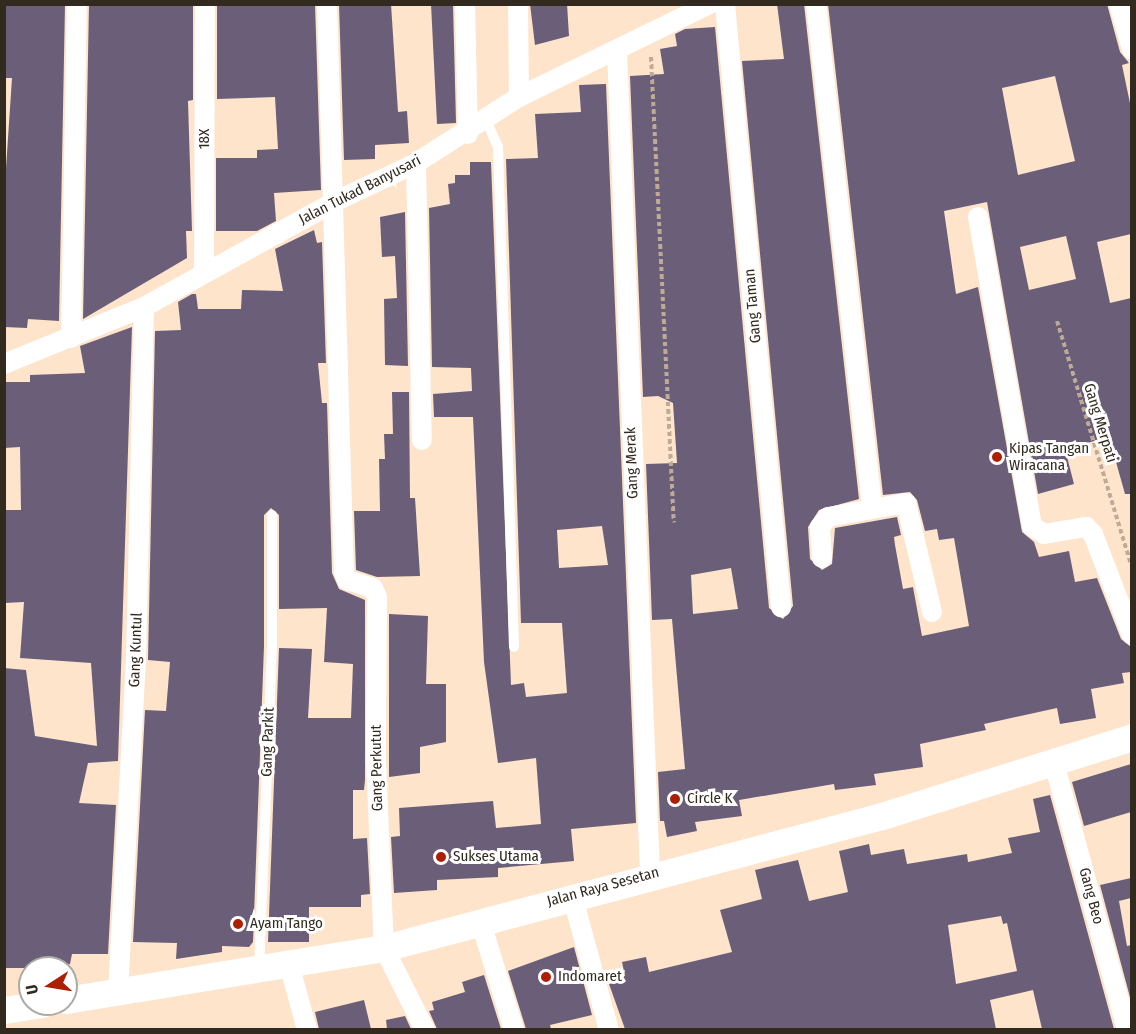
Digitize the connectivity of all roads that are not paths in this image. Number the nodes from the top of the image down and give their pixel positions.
1 (77, 4) edge
2 (205, 4) edge
3 (327, 4) edge
4 (465, 4) edge
5 (518, 4) edge
6 (710, 4) edge
7 (725, 4) edge
8 (816, 4) edge
9 (1119, 4) edge
10 (678, 12) edge
11 (1131, 49) edge
12 (617, 52) junction
13 (519, 97) junction
14 (486, 120) junction
15 (468, 134) junction
16 (416, 163) junction
17 (334, 202) junction
18 (978, 217) dead end
19 (204, 273) junction
20 (144, 307) junction
21 (71, 338) junction
22 (4, 364) edge
23 (422, 440) dead end
24 (872, 506) junction
25 (272, 514) dead end
26 (822, 558) dead end
27 (782, 608) dead end
28 (932, 612) dead end
29 (1131, 635) edge
30 (513, 646) dead end
31 (1131, 738) edge
32 (1054, 763) junction
33 (650, 875) junction
34 (572, 895) junction
35 (480, 920) junction
36 (384, 948) junction
37 (289, 964) junction
38 (259, 969) junction
39 (118, 992) junction
40 (78, 998) edge
41 (307, 1029) edge
42 (425, 1029) edge
43 (514, 1029) edge
44 (609, 1029) edge
45 (1127, 1029) edge

1 - 21 street
2 - 19 street, 18X
3 - 17 street
4 - 15 street
5 - 13 street
6 - 10 street, Jalan Tukad Banyusari
7 - 27 street, Gang Taman
8 - 24 street
9 - 11 street
10 - 12 street, Jalan Tukad Banyusari
12 - 13 street, Jalan Tukad Banyusari
12 - 33 street, Gang Merak
13 - 14 street, Jalan Tukad Banyusari
14 - 15 street, Jalan Tukad Banyusari
14 - 30 lane
15 - 16 street, Jalan Tukad Banyusari
16 - 17 street, Jalan Tukad Banyusari
16 - 23 street
17 - 19 street, Jalan Tukad Banyusari
17 - 36 street, Gang Perkutut
18 - 29 street
19 - 20 street, Jalan Tukad Banyusari
20 - 21 street, Jalan Tukad Banyusari
20 - 39 street, Gang Kuntul
21 - 22 street, Jalan Tukad Banyusari
24 - 26 street
24 - 28 street
25 - 38 lane, Gang Parkit
31 - 32 main road, Jalan Raya Sesetan
32 - 33 main road, Jalan Raya Sesetan
32 - 45 street, Gang Beo
33 - 34 main road, Jalan Raya Sesetan
34 - 35 main road, Jalan Raya Sesetan
34 - 44 street
35 - 36 main road, Jalan Raya Sesetan
35 - 43 street
36 - 37 main road, Jalan Raya Sesetan
36 - 42 street
37 - 38 main road, Jalan Raya Sesetan
37 - 41 street
38 - 39 main road, Jalan Raya Sesetan
39 - 40 main road, Jalan Raya Sesetan

